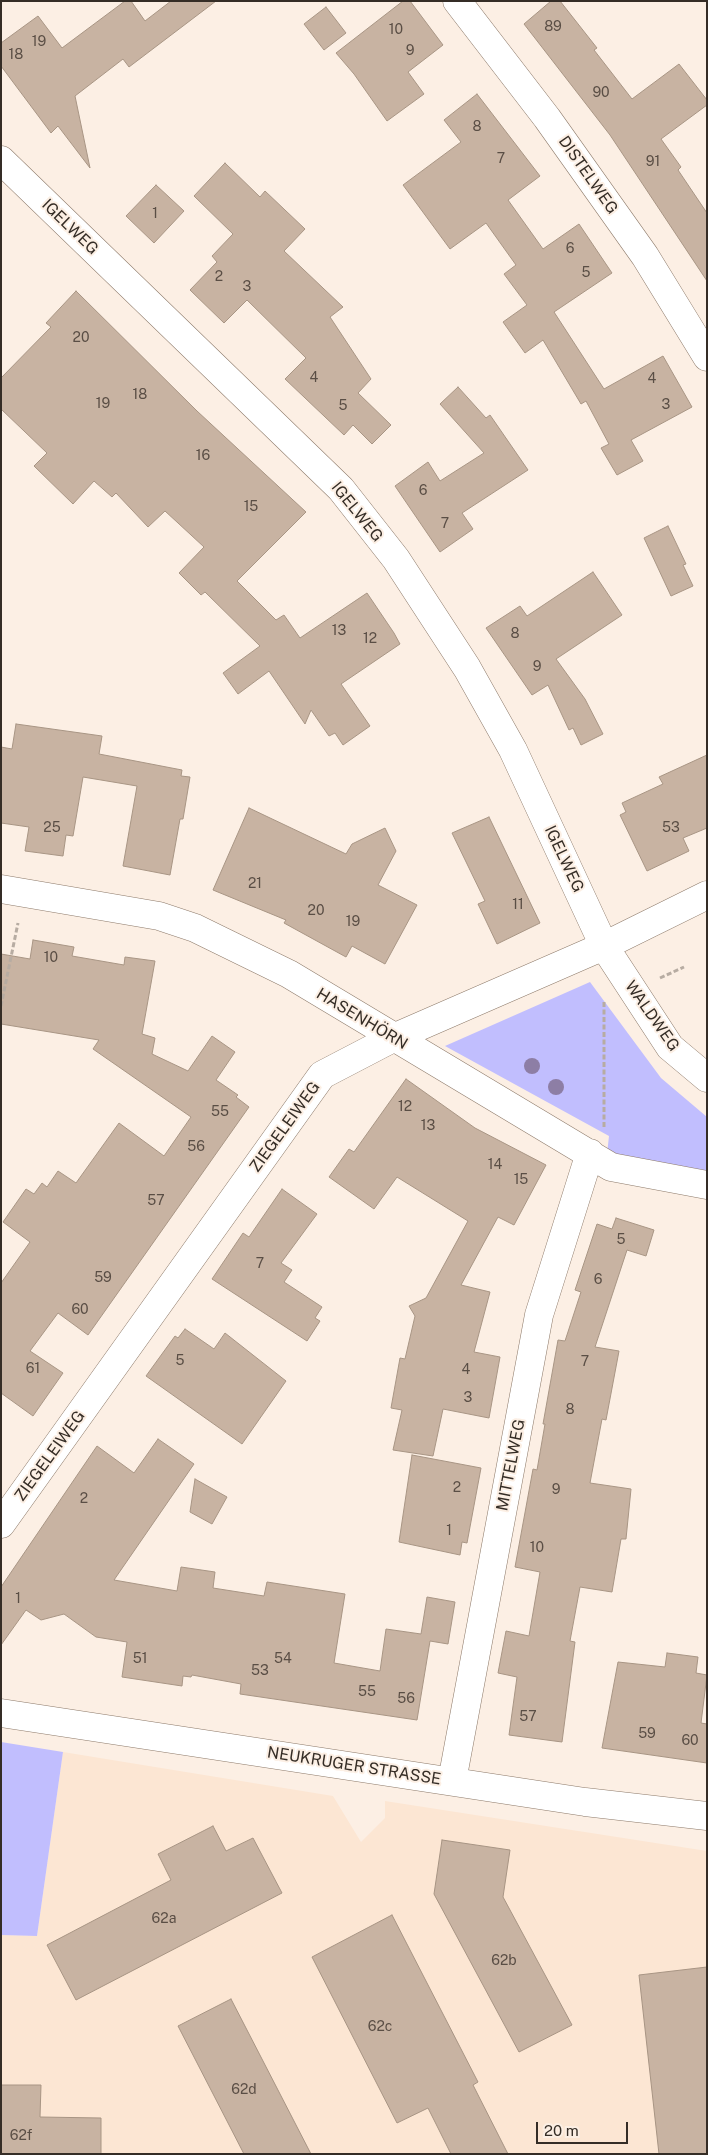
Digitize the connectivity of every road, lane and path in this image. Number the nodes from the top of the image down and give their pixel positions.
1 (458, 1) edge
2 (1, 160) edge
3 (707, 357) edge
4 (12, 891) edge
5 (707, 896) edge
6 (604, 946) junction
7 (684, 967) dead end
8 (657, 979) dead end
9 (604, 1001) dead end
10 (1, 1006) edge
11 (393, 1038) junction
12 (707, 1078) edge
13 (590, 1153) junction
14 (707, 1186) edge
15 (1, 1524) edge
16 (1, 1713) edge
17 (452, 1781) junction
18 (707, 1816) edge

1 - 3 street, DISTELWEG
2 - 6 street, IGELWEG
4 - 10 path
4 - 11 street, HASENHÖRN
5 - 6 street, ZIEGELEIWEG
6 - 11 street, ZIEGELEIWEG
6 - 12 street, WALDWEG
7 - 8 path
9 - 13 path
11 - 13 street, HASENHÖRN
11 - 15 street, ZIEGELEIWEG
13 - 14 street, HASENHÖRN
13 - 17 street, MITTELWEG
16 - 17 street, NEUKRUGER STRASSE
17 - 18 street, NEUKRUGER STRASSE

